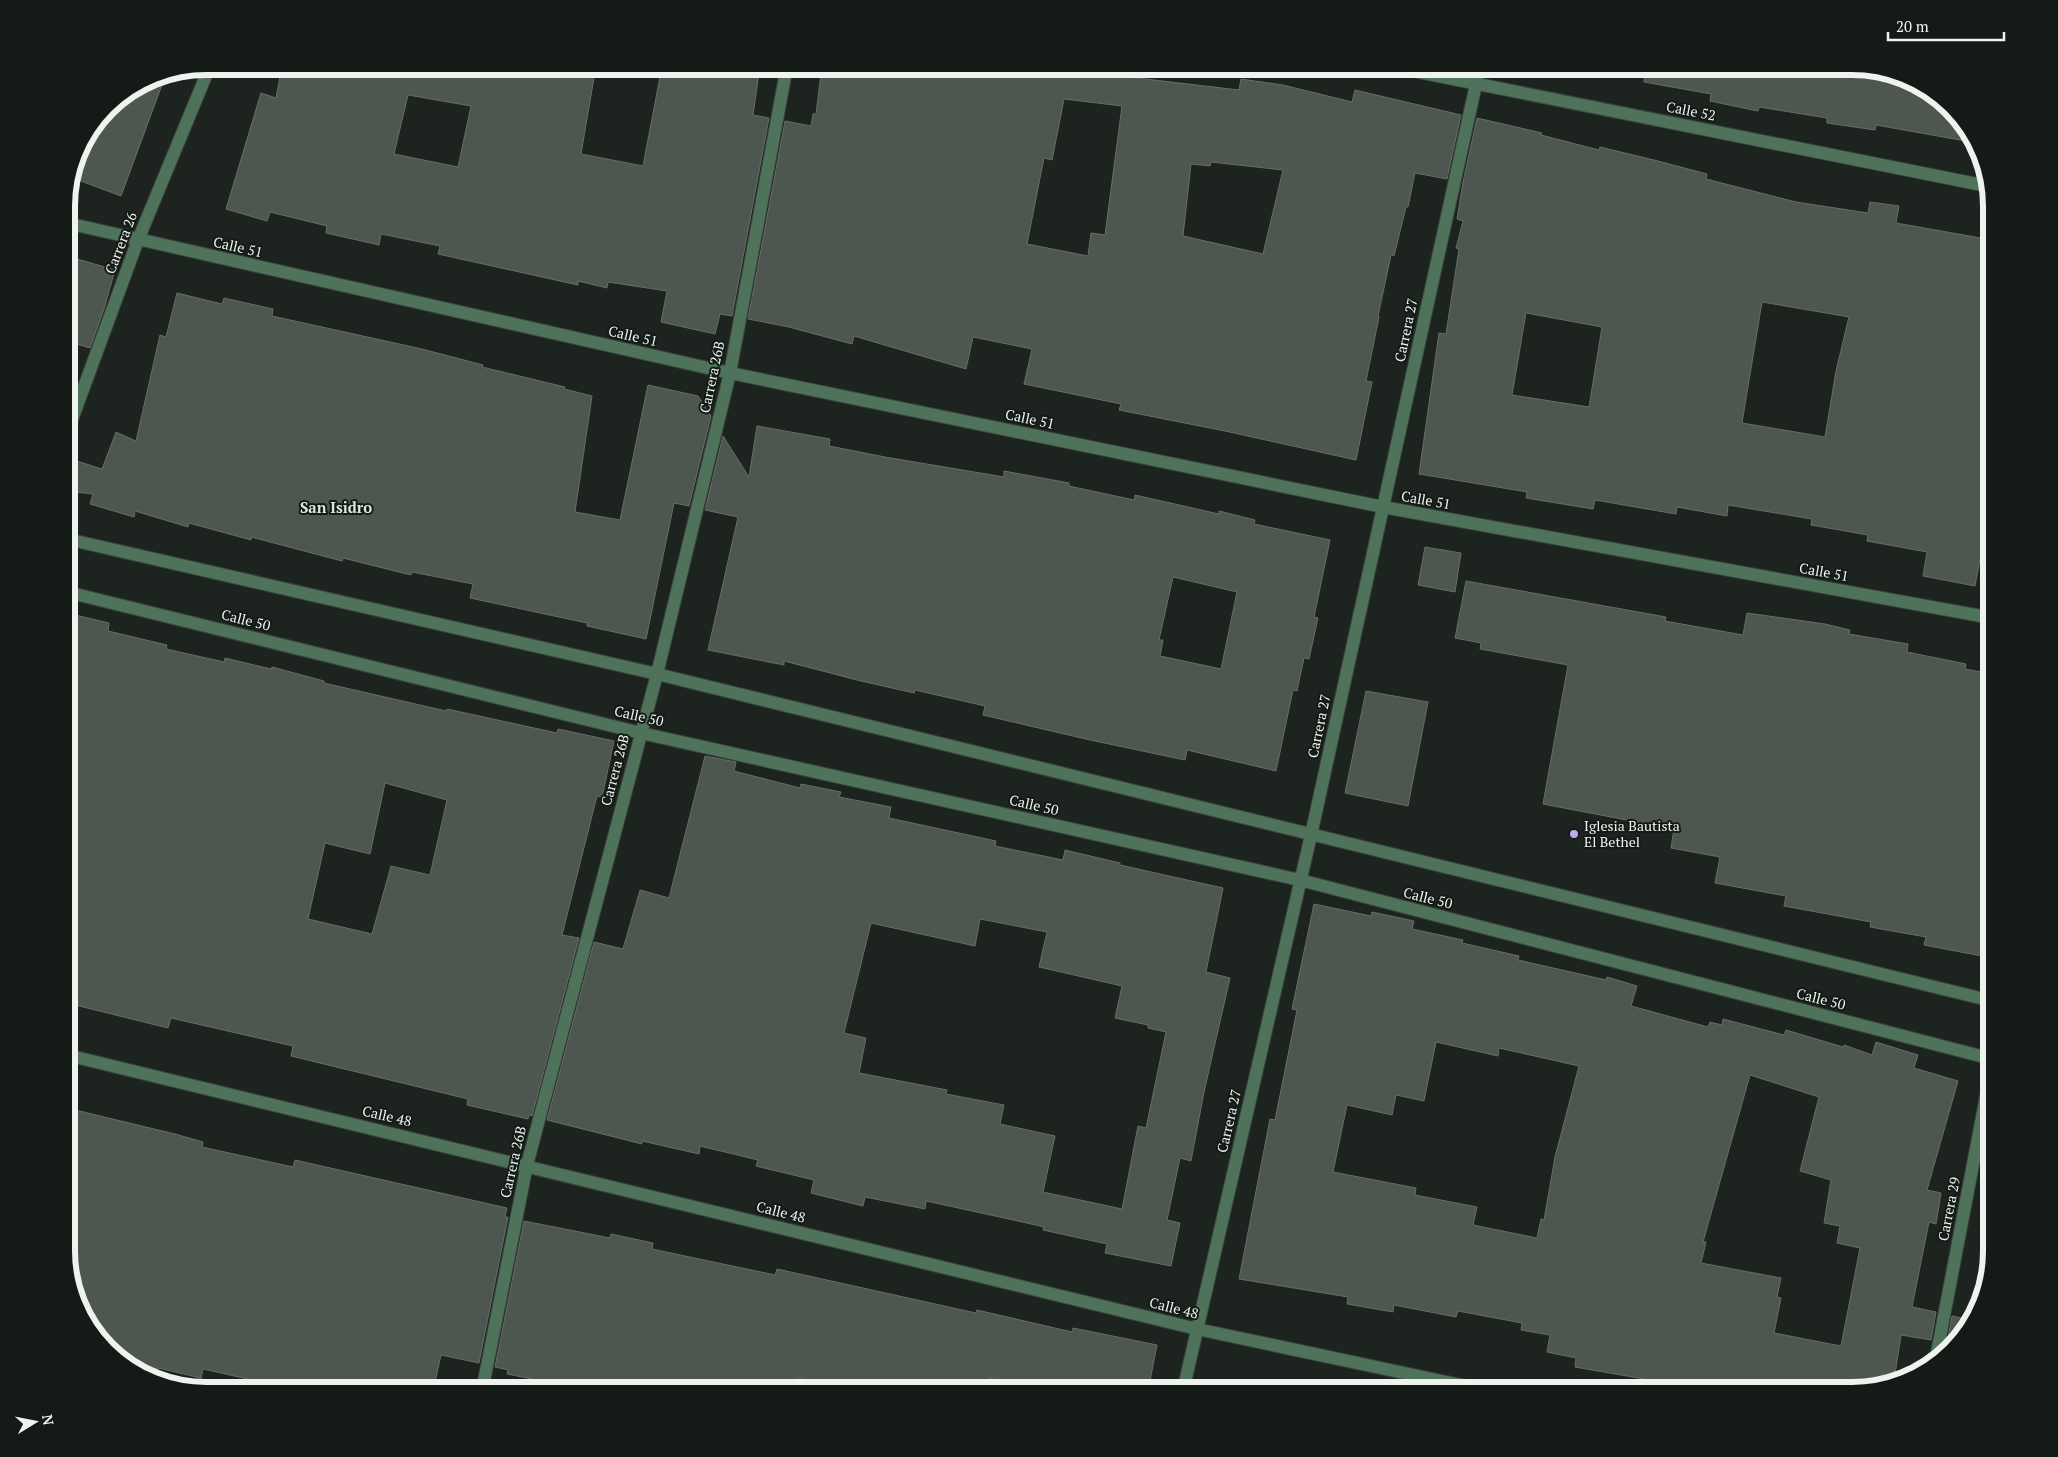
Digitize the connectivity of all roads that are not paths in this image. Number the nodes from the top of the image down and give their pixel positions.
1 (206, 75) edge
2 (785, 75) edge
3 (1432, 75) edge
4 (1478, 75) edge
5 (1476, 84) junction
6 (1981, 185) edge
7 (75, 225) edge
8 (138, 240) junction
9 (730, 372) junction
10 (75, 409) edge
11 (1383, 507) junction
12 (75, 541) edge
13 (75, 594) edge
14 (1983, 616) edge
15 (657, 674) junction
16 (641, 732) junction
17 (1311, 835) junction
18 (1300, 880) junction
19 (1983, 999) edge
20 (75, 1057) edge
21 (1983, 1057) edge
22 (1983, 1111) edge
23 (527, 1165) junction
24 (1197, 1329) junction
25 (1937, 1350) edge
26 (484, 1382) edge
27 (1185, 1382) edge
28 (1447, 1382) edge

1 - 8 street, Carrera 26
2 - 9 street, Carrera 26B
3 - 5 street, Calle 52
4 - 5 street, Carrera 27
5 - 6 street, Calle 52
5 - 11 street, Carrera 27
7 - 8 street, Calle 51
8 - 9 street, Calle 51
8 - 10 street, Carrera 26
9 - 11 street, Calle 51
9 - 15 street, Carrera 26B
11 - 14 street, Calle 51
11 - 17 street, Carrera 27
12 - 15 street
13 - 16 street, Calle 50
15 - 16 street, Carrera 26B
15 - 17 street
16 - 18 street, Calle 50
16 - 23 street, Carrera 26B
17 - 18 street, Carrera 27
17 - 19 street
18 - 21 street, Calle 50
18 - 24 street, Carrera 27
20 - 23 street, Calle 48
22 - 25 street, Carrera 29
23 - 24 street, Calle 48
23 - 26 street, Carrera 26B
24 - 27 street, Carrera 27
24 - 28 street, Calle 48

